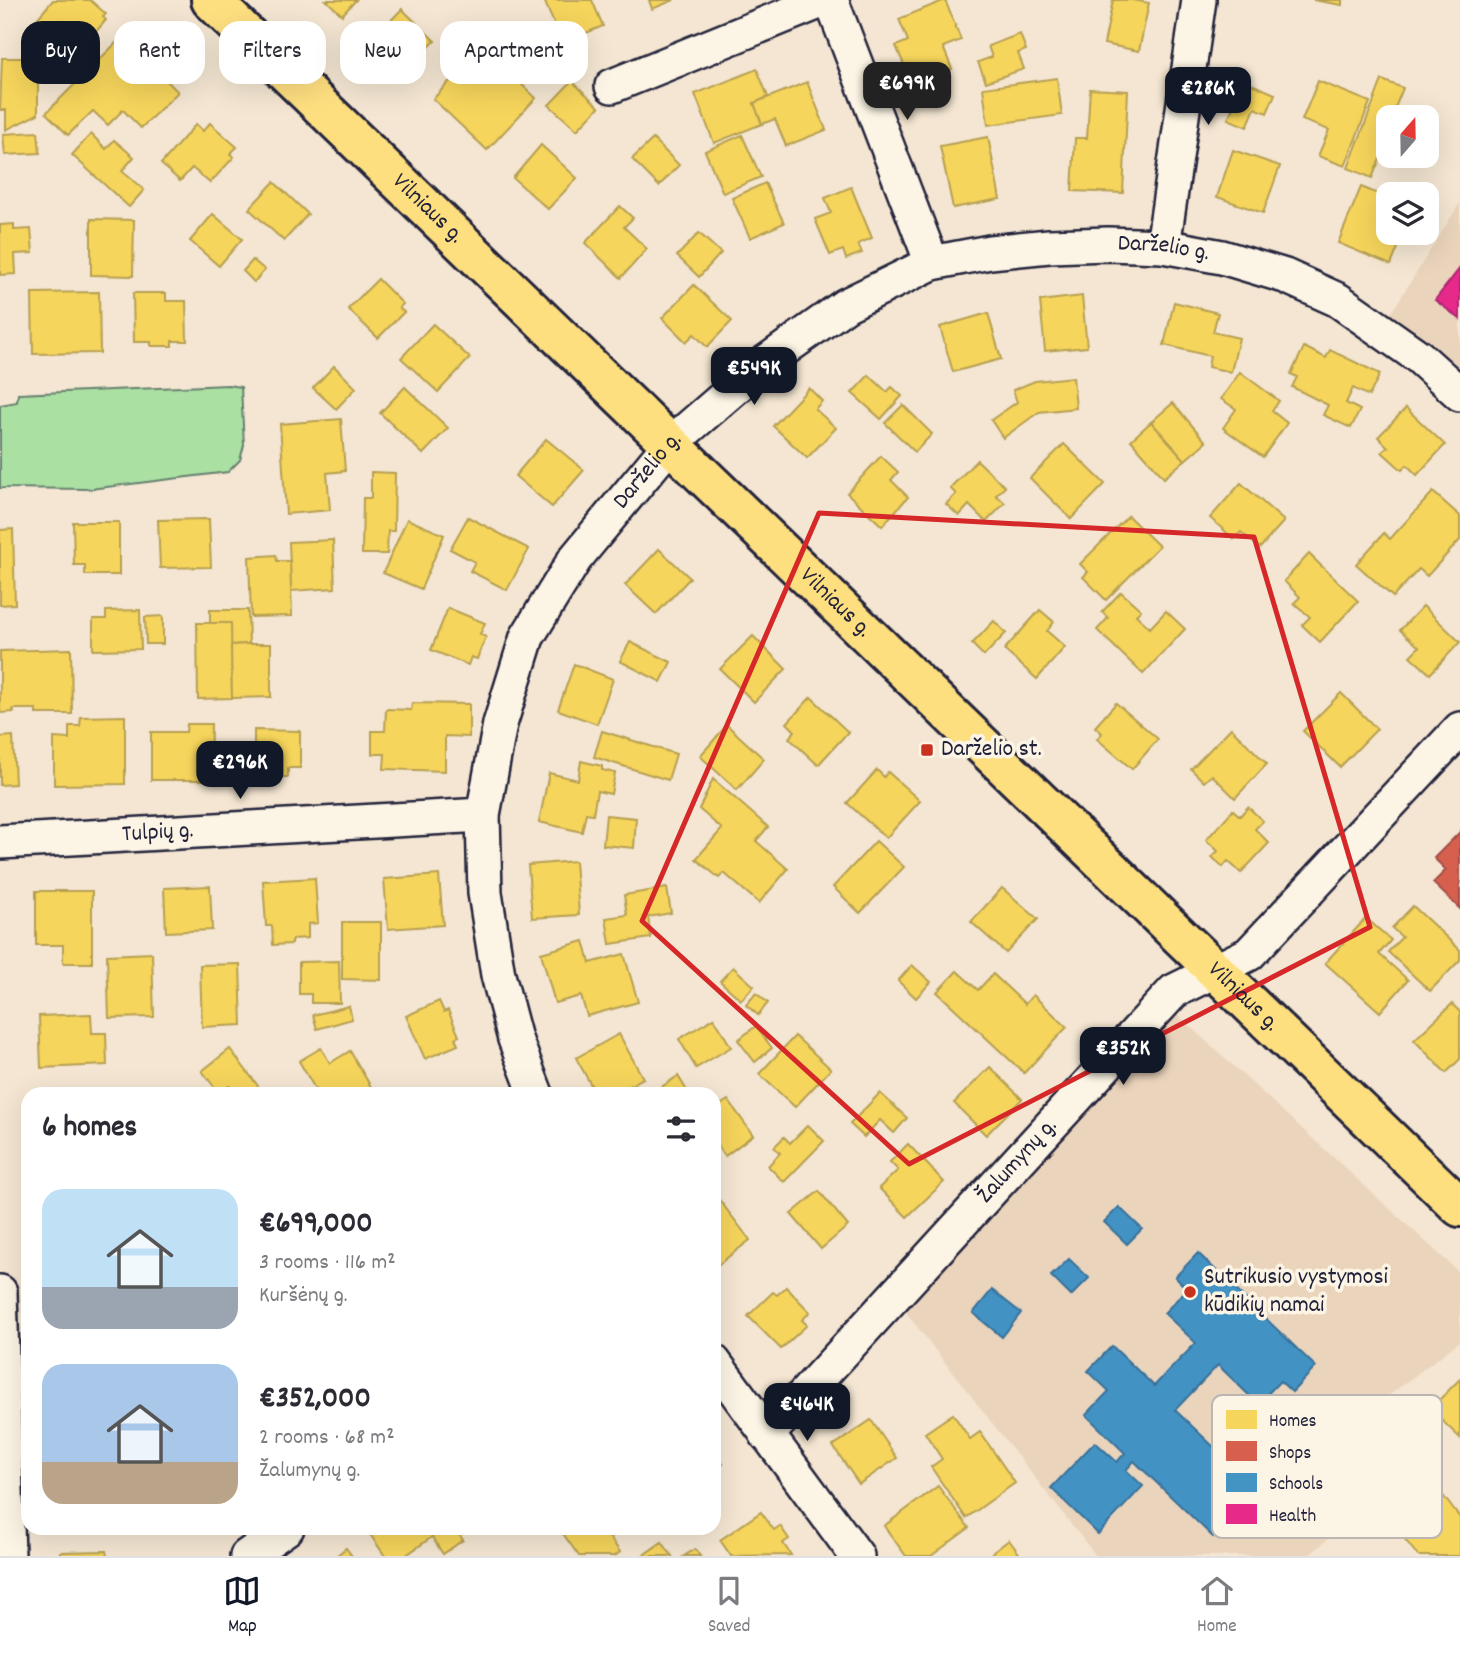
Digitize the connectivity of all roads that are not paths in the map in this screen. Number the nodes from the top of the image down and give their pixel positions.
1 (211, 0) edge
2 (824, 0) edge
3 (831, 0) edge
4 (1199, 0) edge
5 (612, 86) dead end
6 (1163, 246) junction
7 (932, 263) junction
8 (1460, 394) edge
9 (670, 444) junction
10 (1460, 729) edge
11 (483, 815) junction
12 (0, 842) edge
13 (1216, 972) junction
14 (533, 1087) edge
15 (1460, 1207) edge
16 (0, 1292) edge
17 (721, 1372) edge
18 (767, 1435) junction
19 (277, 1535) edge
20 (8, 1556) edge
21 (247, 1556) edge
22 (857, 1556) edge

1 - 9 highway, Vilniaus g.
2 - 5 street
3 - 7 street
4 - 6 street
6 - 7 street, Darželio g.
6 - 8 street, Darželio g.
7 - 9 street, Darželio g.
9 - 11 street, Darželio g.
9 - 13 highway, Vilniaus g.
10 - 13 street, Žalumynų g.
11 - 12 street, Tulpių g.
11 - 14 street, Darželio g.
13 - 15 highway, Vilniaus g.
13 - 18 street, Žalumynų g.
16 - 20 street
17 - 18 street
18 - 22 street
19 - 21 street

